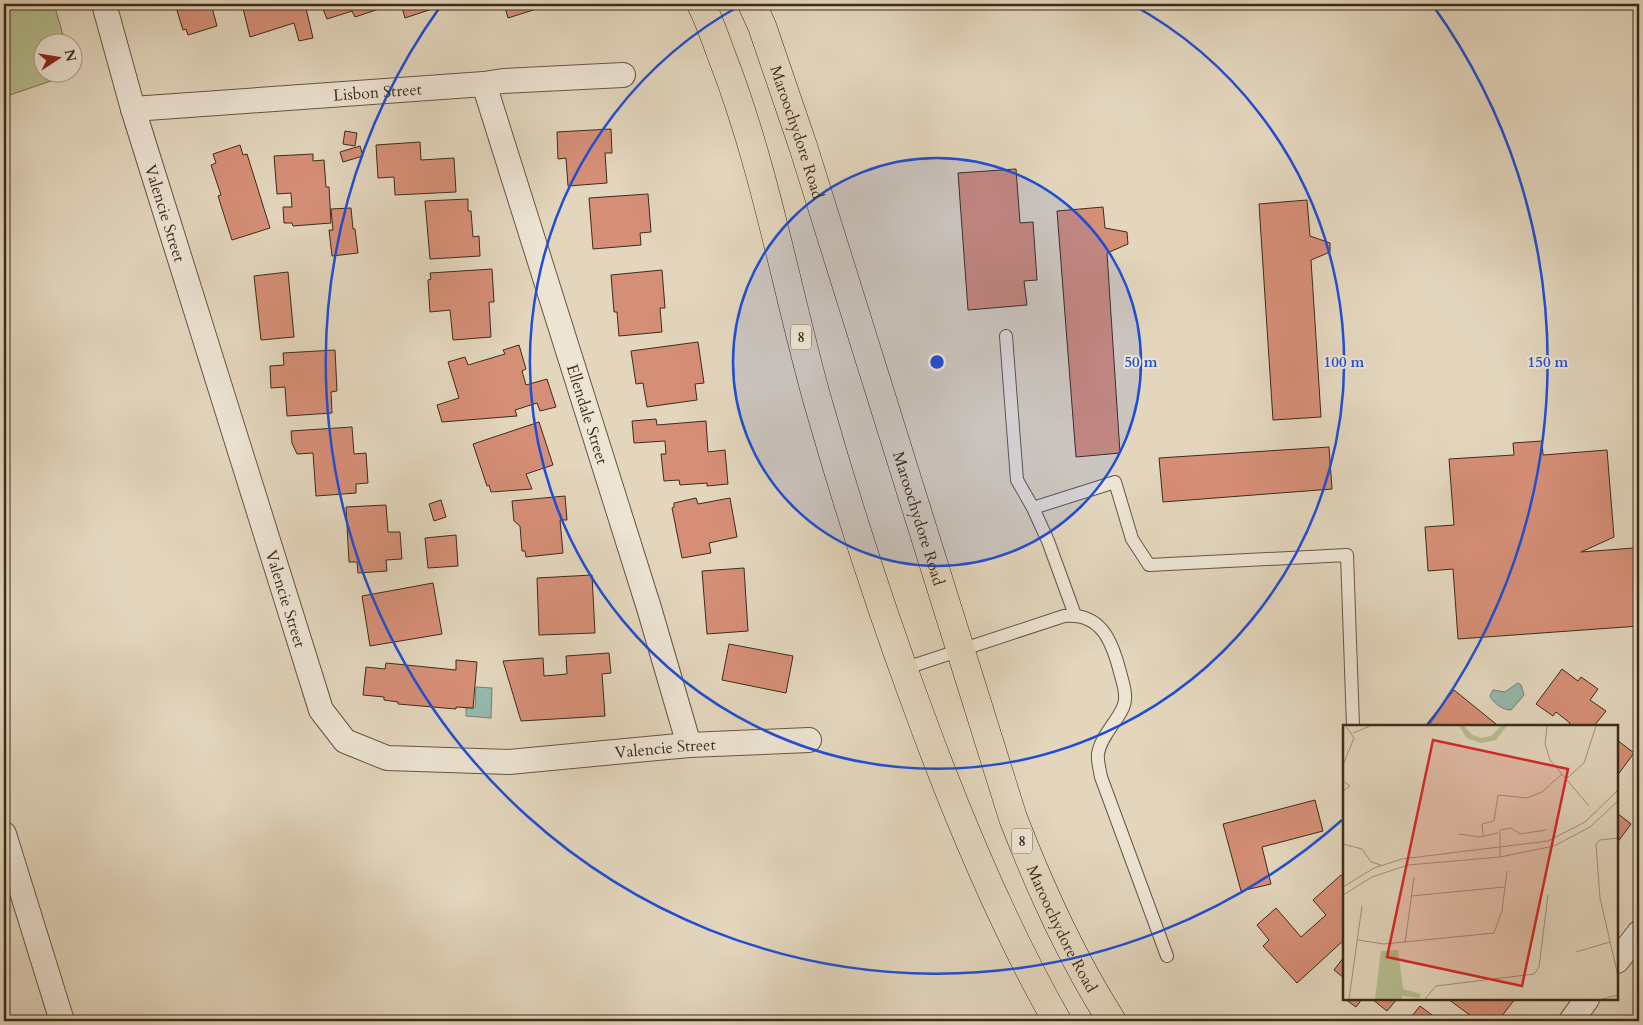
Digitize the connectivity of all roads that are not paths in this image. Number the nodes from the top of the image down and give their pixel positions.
1 (104, 4) edge
2 (701, 4) edge
3 (752, 4) edge
4 (622, 75) dead end
5 (484, 84) junction
6 (133, 109) junction
7 (1006, 336) dead end
8 (1033, 508) junction
9 (1075, 615) junction
10 (960, 650) junction
11 (903, 669) junction
12 (1353, 725) edge
13 (809, 740) dead end
14 (688, 745) junction
15 (4, 834) edge
16 (1639, 933) edge
17 (1167, 956) dead end
18 (1618, 960) edge
19 (1586, 1000) edge
20 (62, 1021) edge
21 (1057, 1021) edge
22 (1112, 1021) edge
23 (1571, 1021) edge

1 - 6 street, Valencie Street
2 - 11 main road, 8
3 - 10 main road, Maroochydore Road / 8
4 - 5 street, Lisbon Street
5 - 6 street, Lisbon Street
5 - 14 street, Ellendale Street
6 - 14 street, Valencie Street
7 - 8 lane
8 - 9 lane
8 - 12 lane
9 - 10 lane
9 - 17 lane
10 - 11 lane
10 - 22 main road, Maroochydore Road / 8
11 - 21 main road, 8
13 - 14 street, Valencie Street
15 - 20 street
16 - 18 street
19 - 23 street

